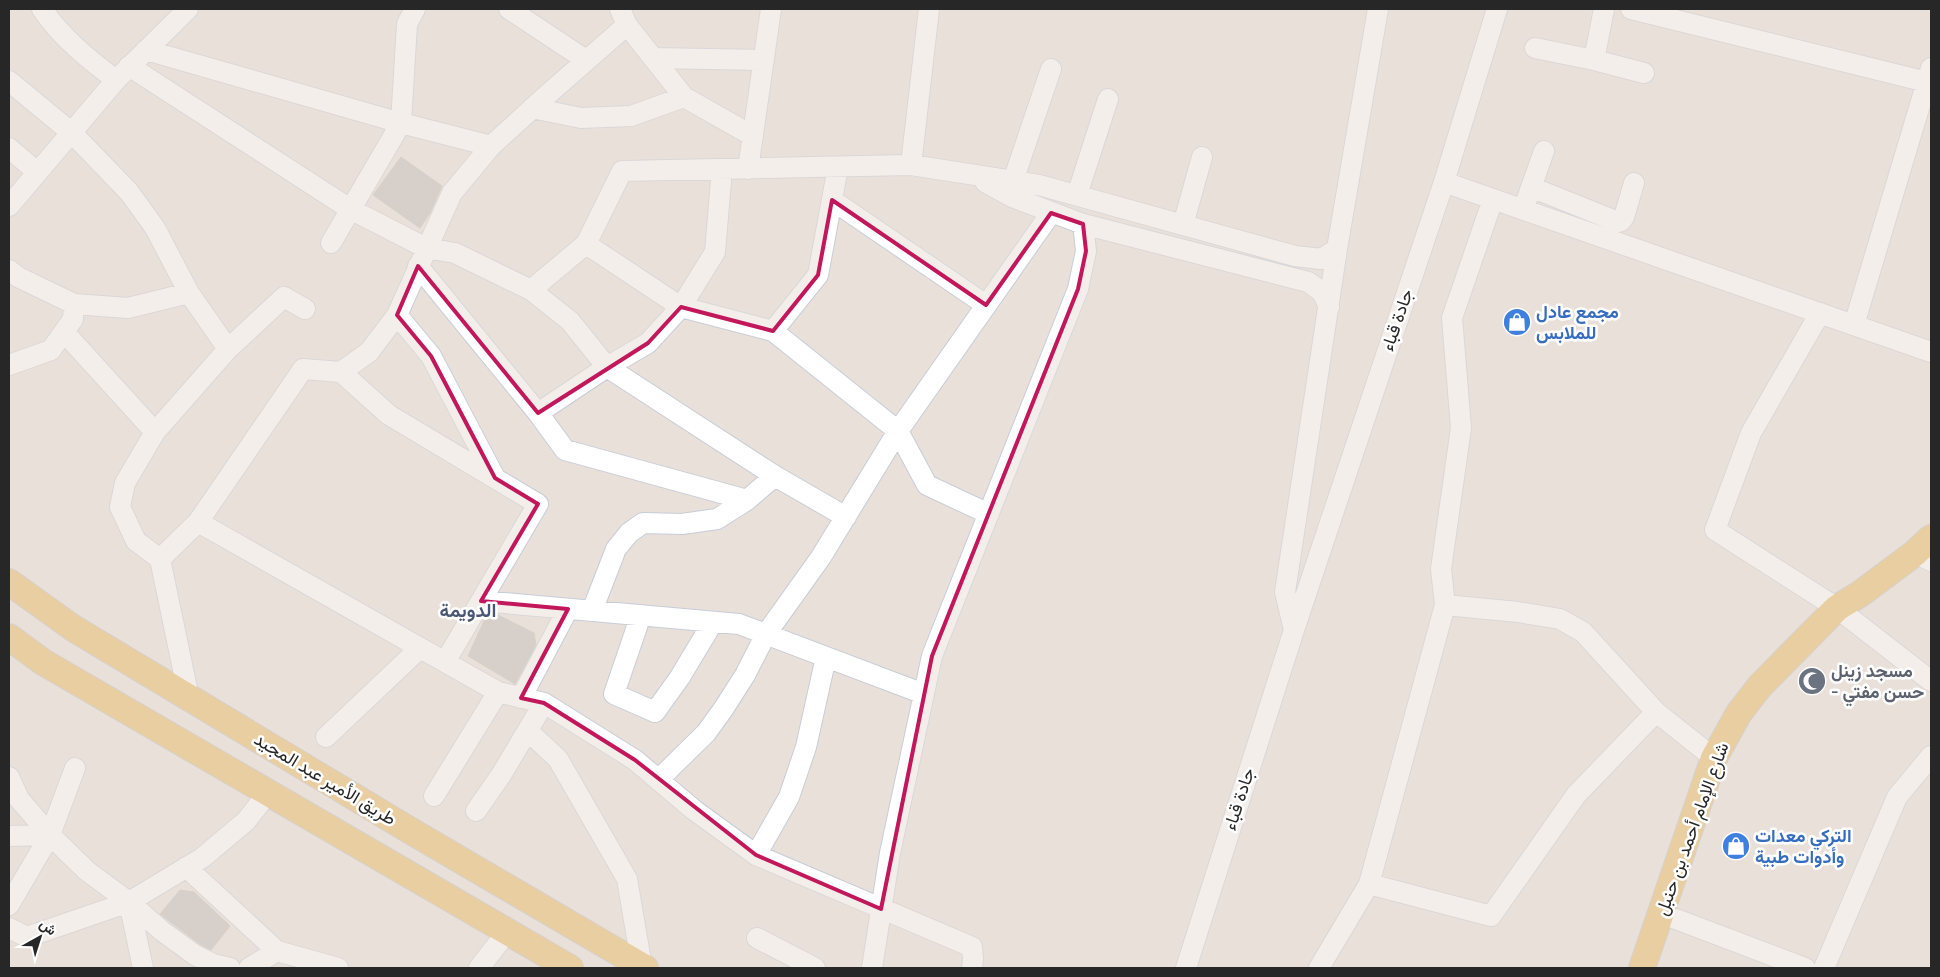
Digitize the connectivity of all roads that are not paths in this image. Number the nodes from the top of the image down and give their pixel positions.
1 (42, 9) edge
2 (188, 9) edge
3 (415, 9) edge
4 (509, 9) edge
5 (771, 9) edge
6 (929, 9) edge
7 (1378, 9) edge
8 (1497, 9) edge
9 (1604, 9) edge
10 (1631, 9) edge
11 (624, 17) edge
12 (1535, 48) dead end
13 (146, 50) junction
14 (654, 58) junction
15 (586, 60) junction
16 (764, 60) junction
17 (1594, 60) junction
18 (1051, 69) dead end
19 (123, 73) junction
20 (1644, 73) dead end
21 (1929, 75) edge
22 (9, 81) edge
23 (684, 97) junction
24 (1108, 99) dead end
25 (532, 108) junction
26 (401, 123) junction
27 (72, 132) junction
28 (753, 136) junction
29 (491, 146) junction
30 (9, 148) edge
31 (1544, 152) dead end
32 (1202, 158) dead end
33 (911, 165) junction
34 (838, 167) junction
35 (722, 169) junction
36 (748, 169) junction
37 (37, 172) junction
38 (973, 175) junction
39 (1013, 181) junction
40 (1444, 182) junction
41 (1634, 183) dead end
42 (1531, 187) junction
43 (1077, 195) junction
44 (1493, 199) junction
45 (832, 200) junction
46 (9, 206) edge
47 (350, 209) junction
48 (1524, 210) junction
49 (1051, 213) junction
50 (1083, 224) junction
51 (1183, 225) junction
52 (331, 243) dead end
53 (586, 244) junction
54 (1337, 249) junction
55 (422, 257) junction
56 (9, 270) edge
57 (531, 290) junction
58 (189, 292) junction
59 (74, 304) junction
60 (986, 304) junction
61 (681, 307) junction
62 (1328, 307) junction
63 (305, 309) dead end
64 (1820, 313) junction
65 (397, 315) junction
66 (1854, 326) junction
67 (64, 332) junction
68 (773, 332) junction
69 (228, 349) junction
70 (1931, 352) edge
71 (9, 365) edge
72 (607, 367) junction
73 (341, 372) junction
74 (538, 413) junction
75 (898, 431) junction
76 (155, 432) junction
77 (775, 476) junction
78 (495, 478) junction
79 (747, 500) junction
80 (989, 514) junction
81 (846, 517) junction
82 (198, 522) junction
83 (1926, 551) edge
84 (160, 559) junction
85 (9, 582) edge
86 (481, 601) junction
87 (1445, 604) junction
88 (1837, 608) junction
89 (568, 609) junction
90 (592, 611) junction
91 (641, 615) junction
92 (713, 622) junction
93 (1294, 630) junction
94 (766, 634) junction
95 (9, 637) edge
96 (420, 648) junction
97 (826, 657) junction
98 (445, 662) junction
99 (1931, 681) edge
100 (498, 692) junction
101 (924, 694) junction
102 (189, 698) junction
103 (521, 698) junction
104 (544, 703) junction
105 (1656, 712) junction
106 (528, 730) junction
107 (326, 737) dead end
108 (1931, 756) edge
109 (1714, 758) junction
110 (75, 768) dead end
111 (9, 777) edge
112 (658, 780) junction
113 (268, 793) junction
114 (434, 796) dead end
115 (476, 811) dead end
116 (50, 835) junction
117 (9, 836) edge
118 (756, 855) junction
119 (186, 867) junction
120 (1369, 884) junction
121 (129, 902) junction
122 (9, 905) edge
123 (881, 909) junction
124 (1660, 913) junction
125 (9, 928) edge
126 (507, 932) junction
127 (757, 938) dead end
128 (277, 951) junction
129 (644, 967) edge
130 (143, 968) edge
131 (230, 968) edge
132 (249, 968) edge
133 (338, 968) edge
134 (479, 968) edge
135 (570, 968) edge
136 (816, 968) edge
137 (872, 968) edge
138 (972, 968) edge
139 (1186, 968) edge
140 (1320, 968) edge
141 (1642, 968) edge
142 (1805, 968) edge
143 (1824, 968) edge

1 - 19 street
2 - 13 street
3 - 26 street
4 - 15 street
5 - 16 street
6 - 33 street
7 - 54 street
8 - 40 street, جادة قباء
9 - 17 street
10 - 21 street
11 - 14 street
11 - 15 street
12 - 17 street
13 - 19 street
13 - 26 street
14 - 16 street
14 - 23 street
15 - 25 street
16 - 28 street
17 - 20 street
18 - 39 street
19 - 27 street
19 - 47 street
21 - 66 street
22 - 27 street
23 - 25 street
23 - 28 street
24 - 43 street
25 - 29 street
26 - 29 street
26 - 47 street
27 - 37 street
27 - 58 street
28 - 36 street
29 - 55 street
30 - 37 street
31 - 42 street
32 - 51 street
33 - 34 street
33 - 38 street
34 - 36 street
34 - 45 street
35 - 36 street
35 - 53 street
35 - 61 street
37 - 46 street
38 - 39 street
38 - 49 street
39 - 43 street
40 - 44 street
40 - 93 street, جادة قباء
41 - 42 street
42 - 48 street
43 - 51 street
44 - 48 street
44 - 87 street
45 - 60 street
45 - 68 street
47 - 52 street
47 - 55 street
48 - 64 street
49 - 50 street
49 - 60 street
50 - 62 street
50 - 80 street
51 - 54 street
53 - 57 street
53 - 61 street
54 - 62 street
55 - 57 street
55 - 65 street
55 - 74 street
56 - 59 street
57 - 72 street
58 - 59 street
58 - 69 street
59 - 67 street
60 - 75 street
61 - 68 street
61 - 72 street
62 - 93 street
63 - 69 street
64 - 66 street
64 - 88 street
65 - 73 street
65 - 78 street
66 - 70 street
67 - 71 street
67 - 76 street
68 - 75 street
69 - 76 street
72 - 74 street
72 - 77 street
73 - 78 street
73 - 82 street
74 - 79 street
75 - 80 street
75 - 81 street
76 - 84 street
77 - 79 street
77 - 81 street
78 - 86 street
79 - 90 street
80 - 101 street
81 - 94 street
82 - 84 street
82 - 96 street
83 - 88 main road, شارع الإمام أحمد بن حنبل
84 - 102 street
85 - 102 main road, طريق الأمير عبد المجيد
86 - 89 street
86 - 98 street
87 - 105 street
87 - 120 street
88 - 99 street
88 - 109 main road, شارع الإمام أحمد بن حنبل
89 - 90 street
89 - 103 street
90 - 91 street
91 - 92 street
91 - 92 street
92 - 94 street
93 - 139 street, جادة قباء
94 - 97 street
94 - 112 street
95 - 113 main road
96 - 98 street
96 - 107 street
97 - 101 street
97 - 118 street
98 - 100 street
100 - 103 street
100 - 114 street
101 - 123 street
102 - 129 main road, طريق الأمير عبد المجيد
103 - 104 street
104 - 106 street
104 - 112 street
105 - 109 street
105 - 120 street
106 - 115 street
106 - 129 street
108 - 143 street
109 - 124 main road, شارع الإمام أحمد بن حنبل
110 - 116 street
111 - 116 street
112 - 118 street
113 - 119 street
113 - 126 main road
116 - 117 street
116 - 121 street
116 - 122 street
118 - 123 street
119 - 121 street
119 - 128 street
120 - 140 street
121 - 125 street
121 - 130 street
121 - 131 street
123 - 137 street
123 - 138 street
124 - 141 main road, شارع الإمام أحمد بن حنبل
124 - 142 street
126 - 134 street
126 - 135 main road
127 - 136 street
128 - 132 street
128 - 133 street

